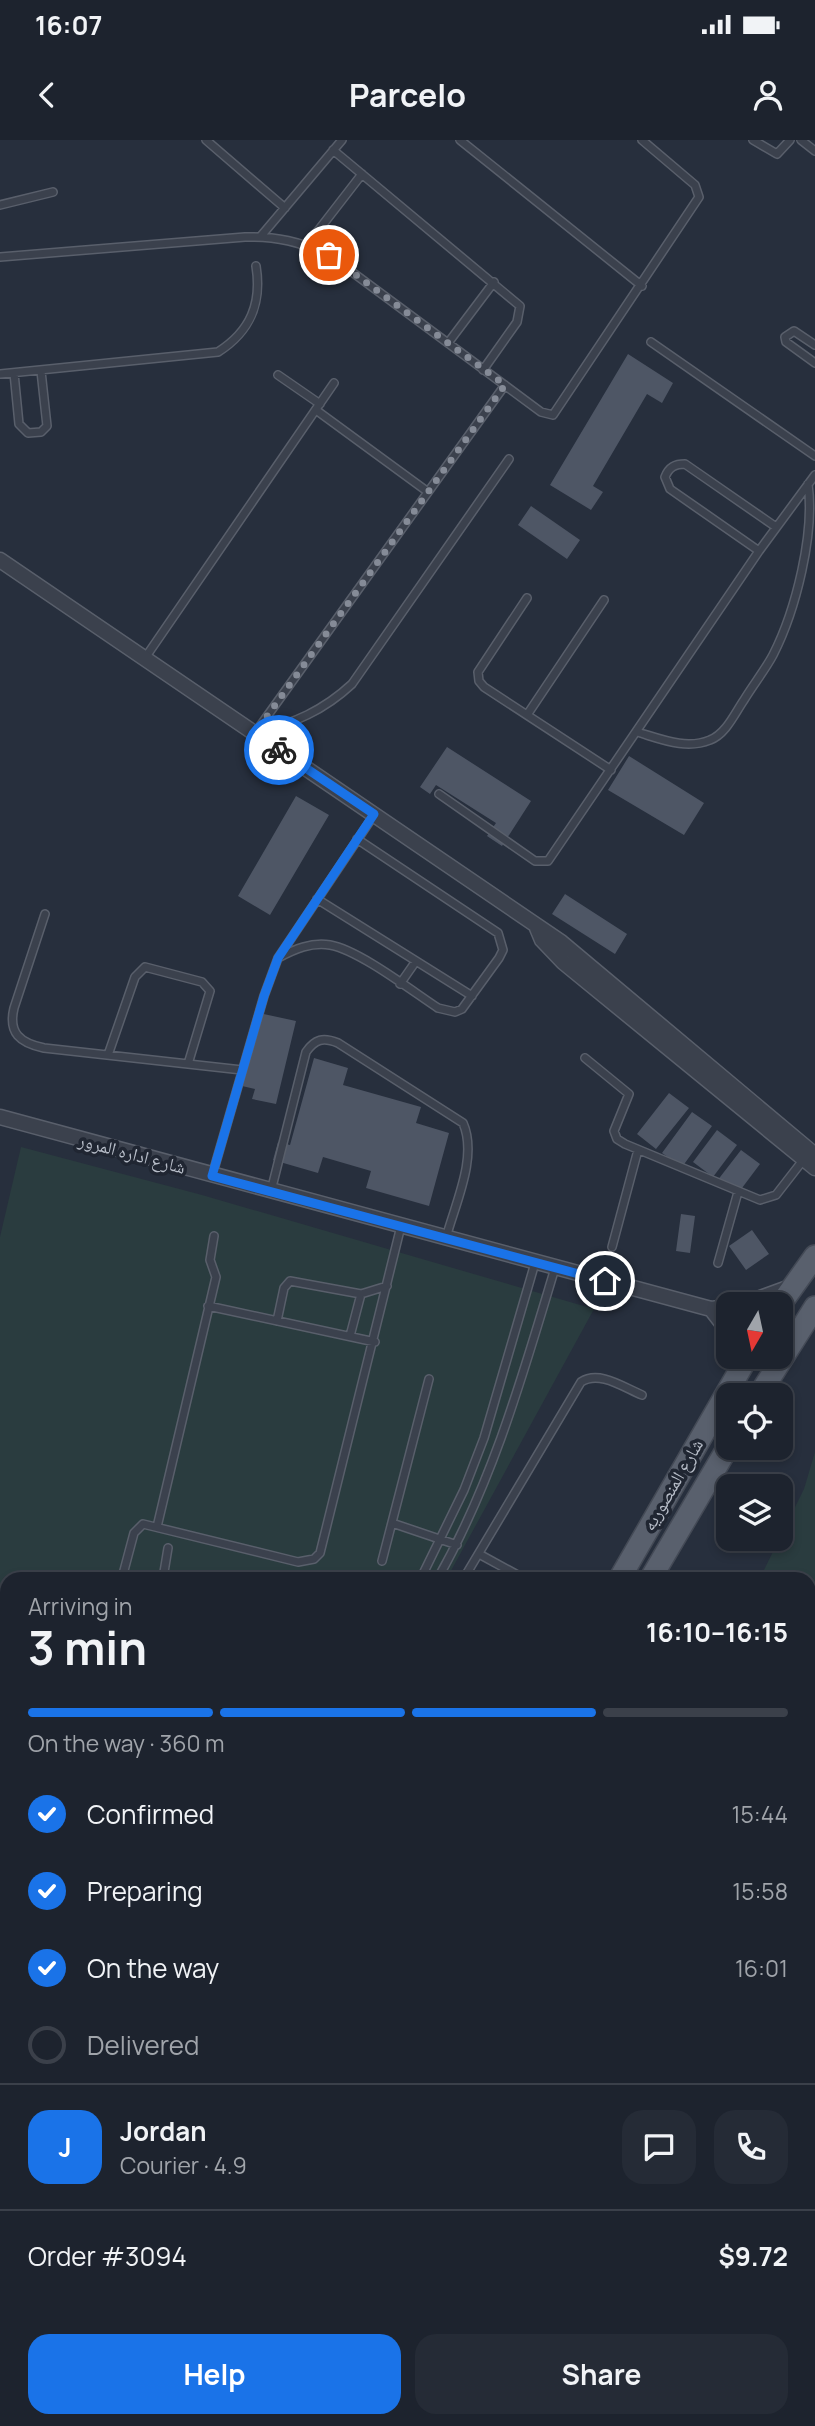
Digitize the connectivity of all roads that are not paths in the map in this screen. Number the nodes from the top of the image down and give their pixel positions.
1 (206, 140) edge
2 (342, 140) edge
3 (460, 140) edge
4 (642, 140) edge
5 (754, 140) edge
6 (790, 140) edge
7 (801, 140) edge
8 (333, 150) junction
9 (815, 151) edge
10 (362, 174) junction
11 (54, 192) dead end
12 (0, 205) edge
13 (285, 208) junction
14 (261, 236) junction
15 (307, 245) junction
16 (0, 257) edge
17 (256, 266) dead end
18 (494, 282) junction
19 (642, 286) junction
20 (651, 342) dead end
21 (448, 343) junction
22 (815, 345) edge
23 (815, 363) edge
24 (41, 370) junction
25 (484, 370) junction
26 (14, 373) junction
27 (0, 374) edge
28 (278, 375) dead end
29 (334, 383) dead end
30 (505, 385) junction
31 (318, 407) junction
32 (815, 456) edge
33 (509, 459) dead end
34 (815, 475) edge
35 (808, 484) junction
36 (428, 492) junction
37 (776, 527) junction
38 (759, 551) junction
39 (0, 560) edge
40 (527, 598) dead end
41 (604, 600) dead end
42 (145, 658) junction
43 (527, 715) junction
44 (637, 732) junction
45 (255, 733) junction
46 (611, 770) junction
47 (439, 794) dead end
48 (374, 814) junction
49 (358, 839) junction
50 (317, 898) junction
51 (45, 914) dead end
52 (278, 958) junction
53 (416, 961) junction
54 (400, 984) junction
55 (472, 996) junction
56 (108, 1055) junction
57 (585, 1058) dead end
58 (188, 1064) junction
59 (242, 1070) junction
60 (0, 1117) edge
61 (638, 1150) junction
62 (811, 1161) edge
63 (212, 1176) junction
64 (271, 1192) junction
65 (738, 1192) junction
66 (401, 1226) junction
67 (214, 1236) dead end
68 (446, 1238) junction
69 (612, 1247) dead end
70 (815, 1256) edge
71 (535, 1263) junction
72 (718, 1263) dead end
73 (555, 1268) junction
74 (794, 1285) junction
75 (387, 1286) junction
76 (776, 1292) edge
77 (789, 1292) edge
78 (360, 1294) junction
79 (208, 1306) junction
80 (815, 1307) edge
81 (716, 1308) edge
82 (711, 1309) junction
83 (716, 1315) edge
84 (277, 1321) junction
85 (793, 1331) edge
86 (350, 1336) junction
87 (375, 1342) junction
88 (737, 1369) edge
89 (429, 1379) dead end
90 (642, 1395) dead end
91 (720, 1460) edge
92 (392, 1523) junction
93 (157, 1527) junction
94 (440, 1539) junction
95 (457, 1545) junction
96 (168, 1548) dead end
97 (479, 1554) junction
98 (382, 1561) dead end
99 (124, 1572) edge
100 (164, 1572) edge
101 (424, 1572) edge
102 (441, 1572) edge
103 (468, 1572) edge
104 (512, 1572) edge
105 (623, 1572) edge
106 (655, 1572) edge

1 - 13 lane
2 - 8 lane
3 - 19 lane
4 - 19 lane
5 - 6 lane
7 - 9 lane
8 - 10 lane
8 - 13 lane
10 - 15 lane
10 - 18 lane
11 - 12 lane
13 - 14 lane
14 - 15 lane
14 - 16 lane
15 - 21 lane
17 - 24 lane
18 - 21 lane
18 - 25 lane
19 - 30 lane
20 - 32 lane
21 - 25 lane
22 - 23 lane
24 - 26 lane
24 - 26 lane
25 - 30 lane
26 - 27 lane
28 - 31 lane
29 - 31 lane
30 - 36 lane
31 - 36 lane
31 - 42 lane
33 - 45 lane
34 - 35 lane
35 - 37 lane
35 - 44 lane
36 - 45 lane
37 - 38 lane
37 - 38 lane
38 - 44 lane
39 - 42 street
40 - 43 lane
41 - 43 lane
42 - 45 street
43 - 46 lane
44 - 46 lane
45 - 48 street
46 - 47 lane
48 - 49 lane
48 - 62 street
49 - 50 lane
49 - 55 lane
50 - 52 lane
50 - 53 lane
51 - 56 lane
52 - 54 lane
52 - 59 lane
53 - 54 lane
53 - 55 lane
54 - 55 lane
56 - 58 lane
56 - 58 lane
57 - 61 lane
58 - 59 lane
59 - 63 lane
60 - 63 street, شارع اداره المرور
61 - 65 lane
61 - 69 lane
62 - 65 lane
63 - 64 street, شارع اداره المرور
64 - 66 street, شارع اداره المرور
64 - 68 lane
65 - 72 lane
66 - 68 street, شارع اداره المرور
66 - 75 lane
67 - 79 lane
68 - 71 street, شارع اداره المرور
70 - 74 main road
71 - 73 street, شارع اداره المرور
71 - 94 lane
73 - 82 street, شارع اداره المرور
73 - 95 lane
74 - 76 street
74 - 77 main road
75 - 78 lane
75 - 87 lane
78 - 84 lane
78 - 86 lane
79 - 84 lane
79 - 93 lane
80 - 85 main road
81 - 82 street, شارع اداره المرور
82 - 83 street
84 - 86 lane
86 - 87 lane
87 - 93 lane
88 - 105 main road, شارع المنصوريه
89 - 92 lane
90 - 97 lane
91 - 106 main road, شارع المنصوريه
92 - 94 lane
92 - 98 lane
93 - 99 lane
94 - 95 lane
94 - 101 lane
95 - 102 lane
96 - 100 lane
97 - 103 lane
97 - 104 lane

